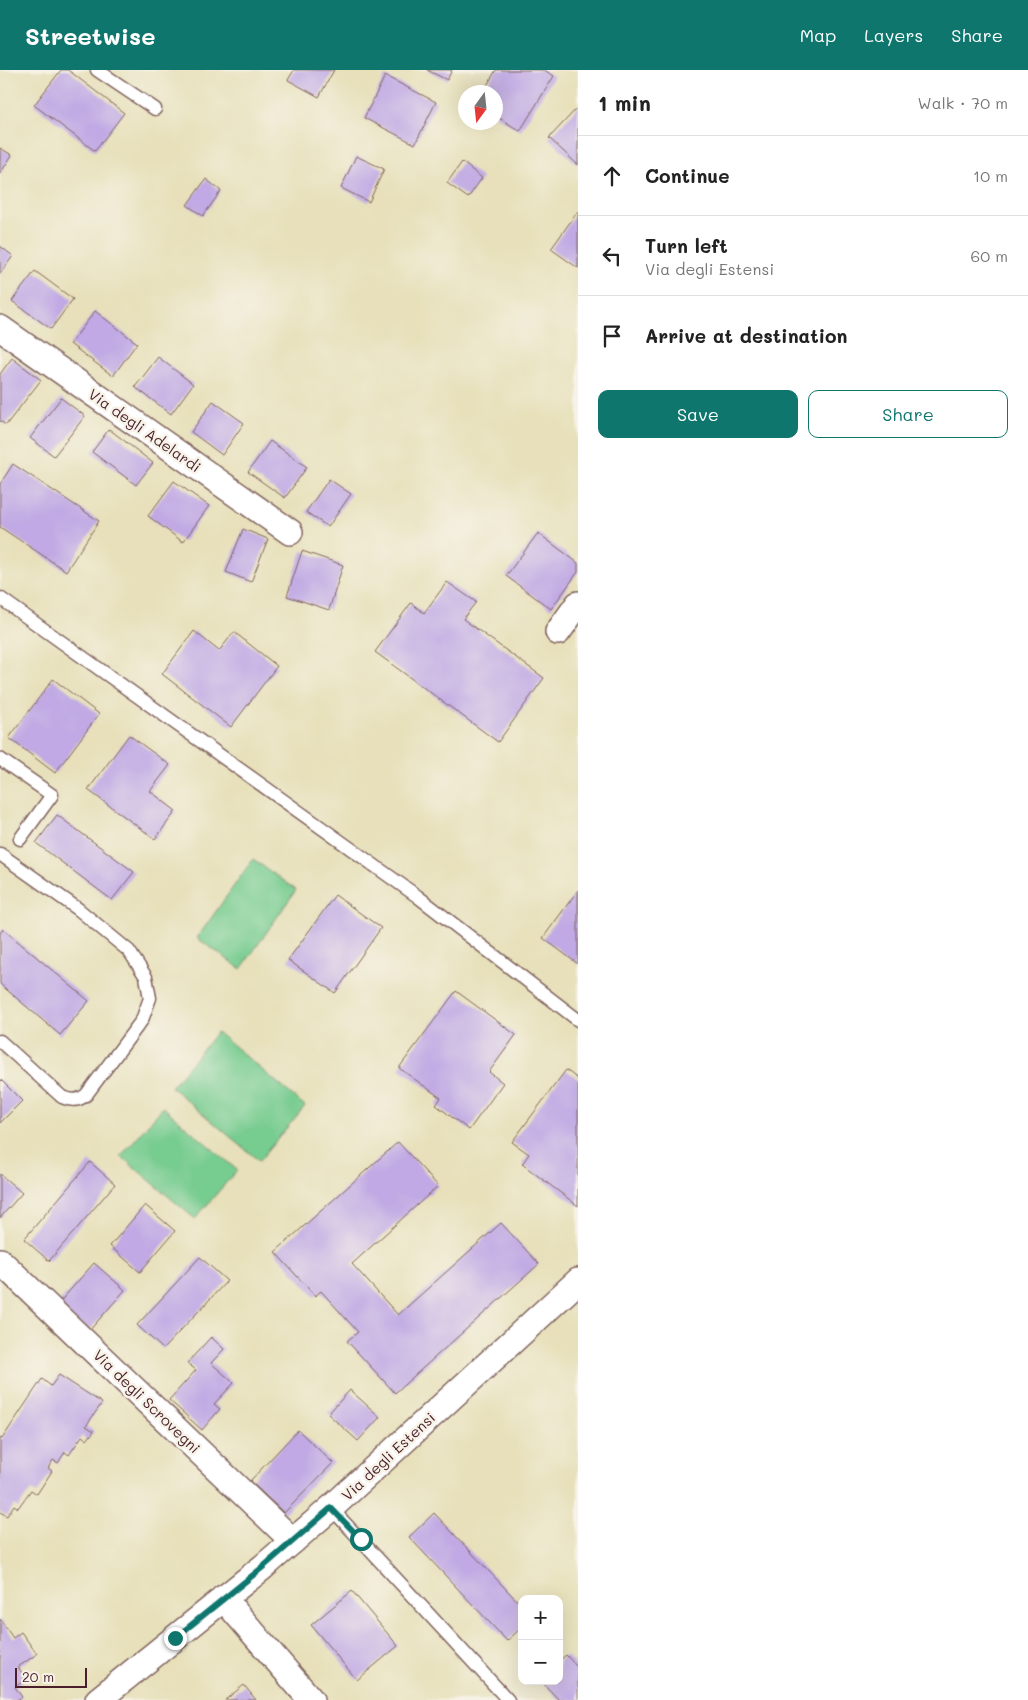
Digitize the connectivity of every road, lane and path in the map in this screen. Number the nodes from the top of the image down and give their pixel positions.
1 (97, 70) edge
2 (155, 109) dead end
3 (0, 328) edge
4 (290, 532) dead end
5 (0, 598) edge
6 (578, 604) edge
7 (558, 632) dead end
8 (0, 759) edge
9 (20, 839) dead end
10 (0, 854) edge
11 (578, 1020) edge
12 (0, 1041) edge
13 (0, 1261) edge
14 (578, 1281) edge
15 (331, 1508) junction
16 (293, 1541) junction
17 (223, 1598) junction
18 (98, 1700) edge
19 (311, 1700) edge
20 (508, 1700) edge

1 - 2 lane
3 - 4 street, Via degli Adelardi
5 - 11 lane
6 - 7 street
8 - 9 lane
10 - 12 lane
13 - 16 street, Via degli Scrovegni
14 - 15 street, Via degli Estensi
15 - 16 street, Via degli Estensi
15 - 20 lane
16 - 17 street, Via degli Estensi
17 - 18 street, Via degli Estensi
17 - 19 street

